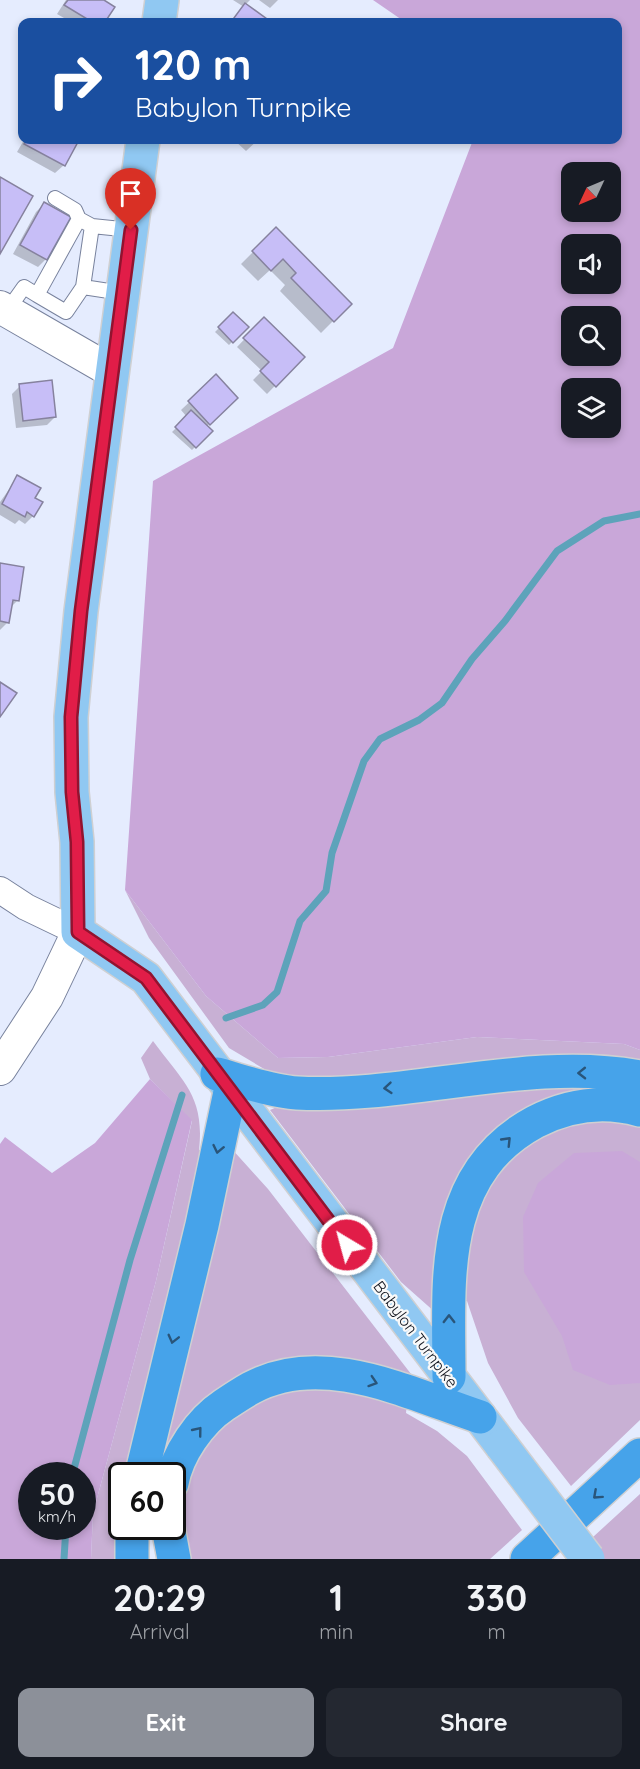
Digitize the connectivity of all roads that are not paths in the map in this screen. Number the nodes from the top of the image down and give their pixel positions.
1 (162, 0) edge
2 (160, 18) edge
3 (142, 144) edge
4 (55, 198) dead end
5 (86, 222) junction
6 (131, 230) junction
7 (83, 287) junction
8 (122, 293) junction
9 (38, 295) junction
10 (4, 309) edge
11 (50, 319) junction
12 (111, 371) junction
13 (0, 890) edge
14 (78, 932) junction
15 (0, 1069) edge
16 (640, 1077) edge
17 (224, 1083) junction
18 (640, 1110) edge
19 (449, 1377) junction
20 (480, 1417) junction
21 (640, 1455) edge
22 (144, 1462) edge
23 (180, 1462) edge
24 (132, 1540) edge
25 (170, 1540) edge
26 (132, 1559) edge
27 (174, 1559) edge
28 (527, 1559) edge
29 (588, 1559) edge

1 - 2 main road
3 - 6 main road
4 - 5 lane
5 - 6 lane
5 - 7 lane
5 - 9 lane
6 - 8 main road
7 - 8 lane
7 - 11 lane
8 - 12 main road
9 - 10 lane
9 - 11 lane
10 - 11 street
11 - 12 street
12 - 14 main road
13 - 14 street
14 - 15 street
14 - 17 main road, Babylon Turnpike
16 -> 17 highway
17 - 19 main road, Babylon Turnpike
17 -> 22 highway
19 -> 18 highway
19 - 20 main road, Babylon Turnpike
23 -> 20 highway
20 - 29 main road, Babylon Turnpike, bridge
21 -> 28 highway
24 - 26 highway
25 - 27 highway

